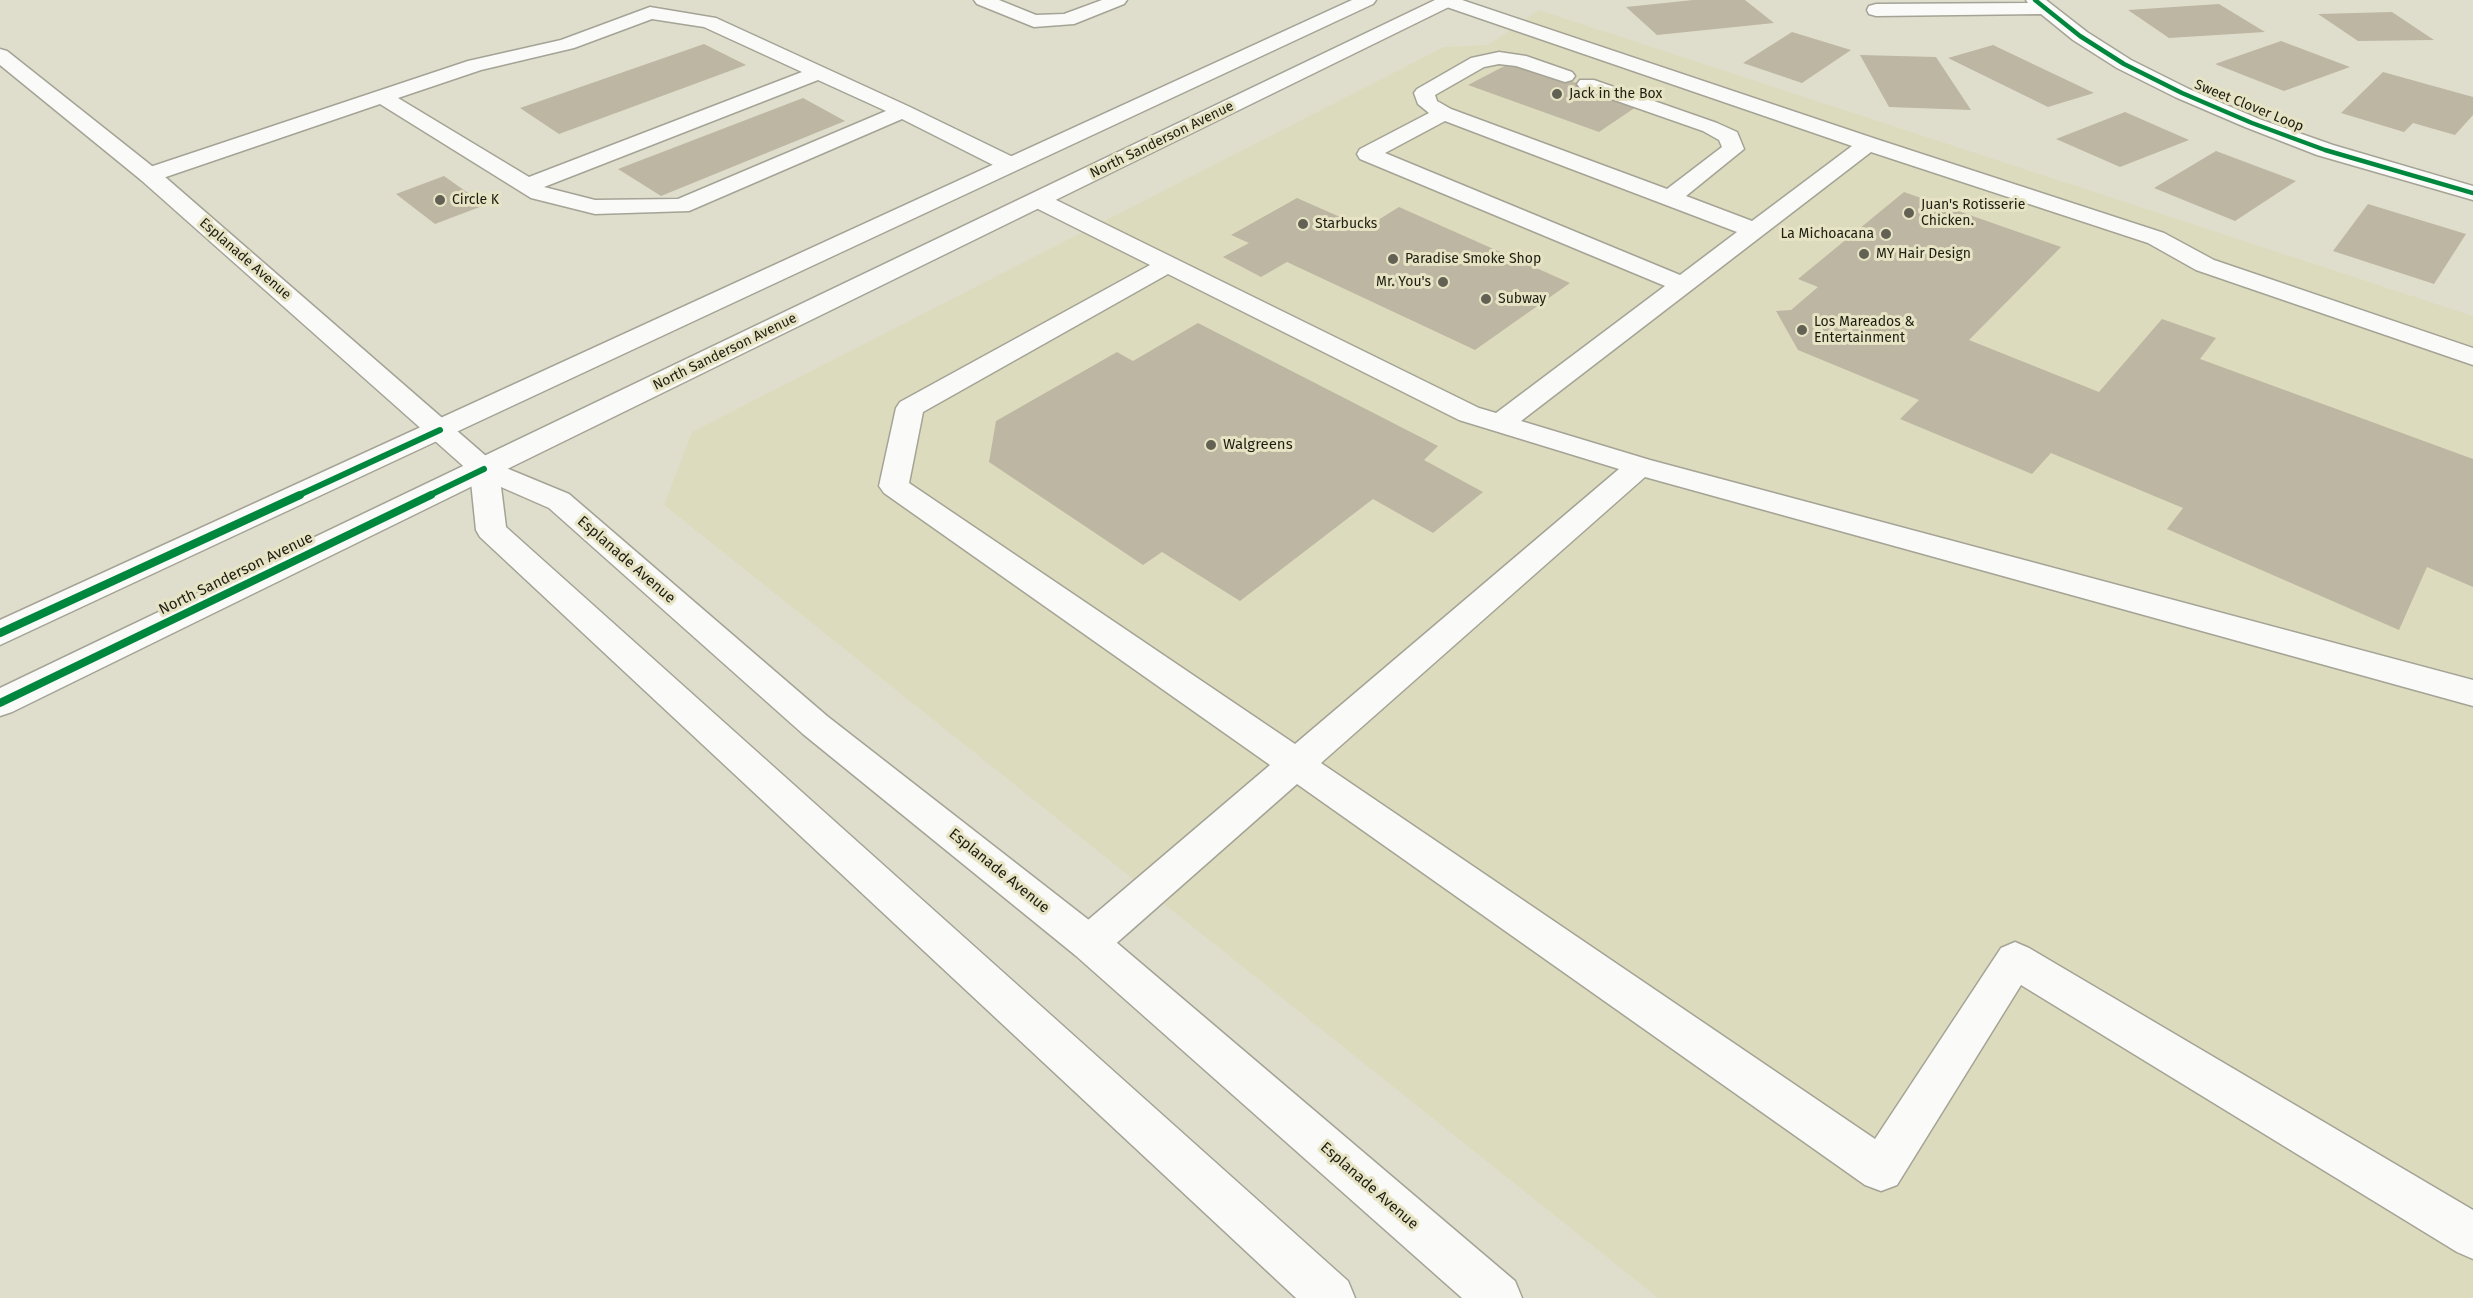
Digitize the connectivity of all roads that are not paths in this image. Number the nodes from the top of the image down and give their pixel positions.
1 (687, 0) edge
2 (983, 0) edge
3 (1118, 0) edge
4 (1367, 0) edge
5 (1446, 0) edge
6 (2039, 4) edge
7 (1876, 10) dead end
8 (650, 13) junction
9 (0, 55) edge
10 (820, 72) junction
11 (1564, 76) dead end
12 (1587, 84) dead end
13 (381, 96) junction
14 (903, 111) junction
15 (1444, 113) junction
16 (1868, 144) junction
17 (1009, 164) junction
18 (149, 175) junction
19 (528, 185) junction
20 (2473, 193) edge
21 (1670, 198) junction
22 (1038, 200) junction
23 (1754, 230) junction
24 (1167, 265) junction
25 (1683, 285) junction
26 (2473, 357) edge
27 (1501, 423) junction
28 (440, 430) junction
29 (1640, 466) junction
30 (484, 469) junction
31 (0, 633) edge
32 (2473, 693) edge
33 (0, 703) edge
34 (1296, 765) junction
35 (1089, 943) junction
36 (2473, 1236) edge
37 (1331, 1298) edge
38 (1498, 1298) edge

1 - 8 main road
2 - 3 main road
4 - 17 main road
5 - 16 main road
5 - 22 main road, North Sanderson Avenue
6 - 7 main road
6 - 20 main road, Sweet Clover Loop
8 - 10 main road
8 - 13 main road
9 - 18 main road, Esplanade Avenue
10 - 14 main road
10 - 19 main road
11 - 15 main road
12 - 21 main road
13 - 18 main road
13 - 19 main road
14 - 17 main road
14 - 19 main road
15 - 21 main road
15 - 25 main road
16 - 23 main road
16 - 26 main road
17 - 28 main road
18 - 28 main road, Esplanade Avenue
21 - 23 main road
22 - 24 main road
22 - 30 main road, North Sanderson Avenue
23 - 25 main road
24 - 27 main road
24 - 34 main road
25 - 27 main road
27 - 29 main road
28 - 30 main road, Esplanade Avenue
28 - 31 main road
29 - 32 main road
29 - 34 main road
30 - 33 main road, North Sanderson Avenue
30 - 35 main road, Esplanade Avenue
30 - 37 main road
34 - 35 main road
34 - 36 main road
35 - 38 main road, Esplanade Avenue

